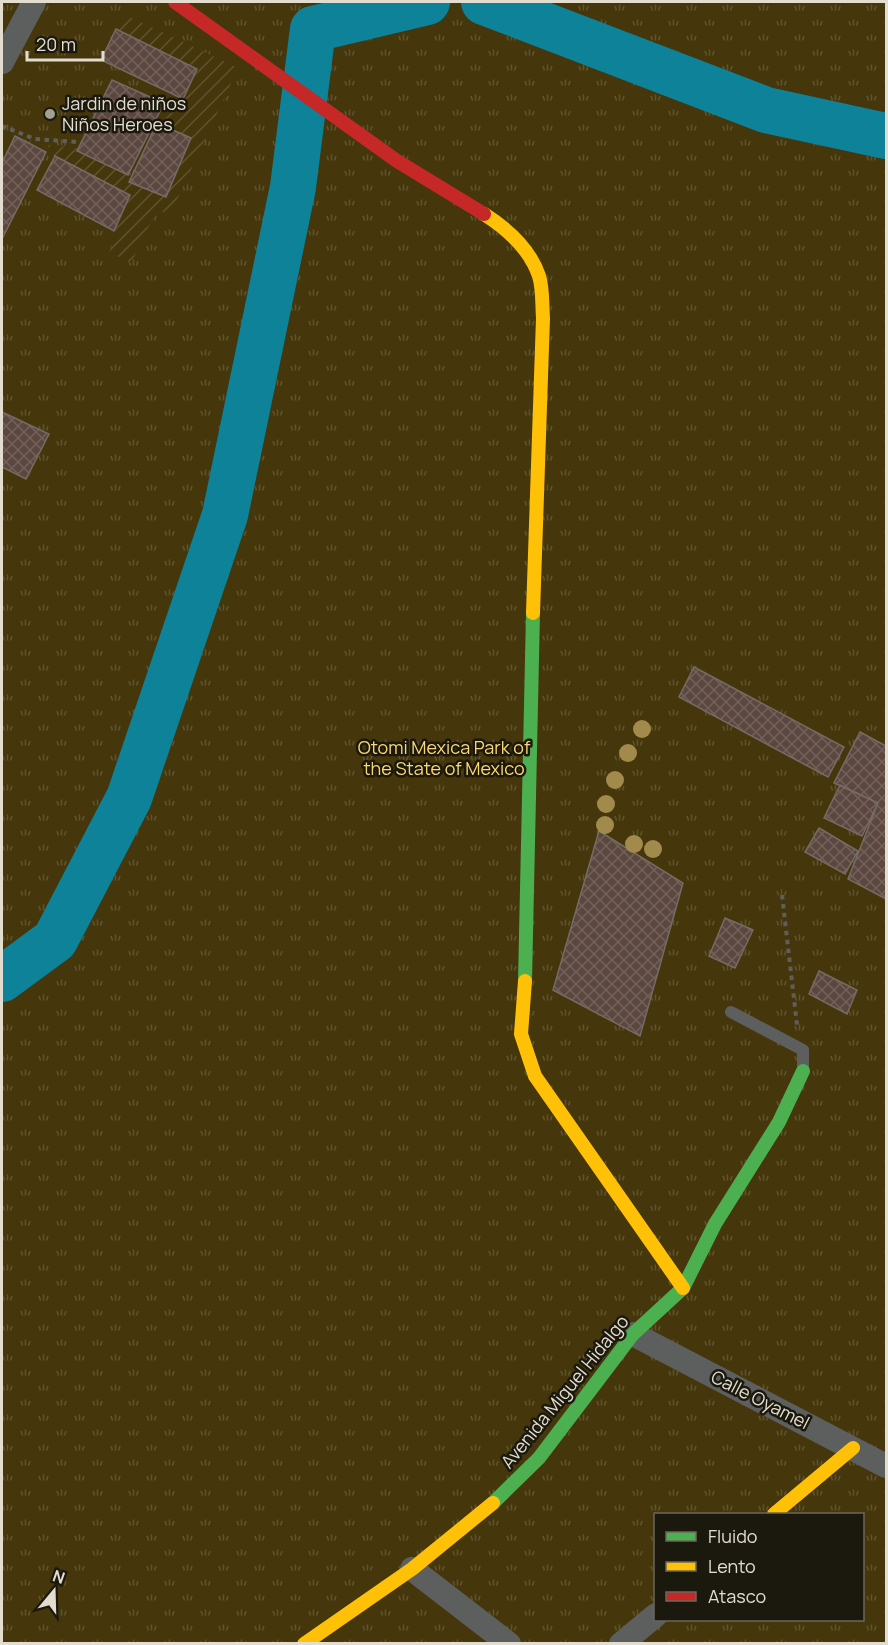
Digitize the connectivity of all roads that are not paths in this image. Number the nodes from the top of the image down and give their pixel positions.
1 (34, 2) edge
2 (175, 2) edge
3 (2, 62) edge
4 (731, 1012) dead end
5 (803, 1071) joint
6 (683, 1288) junction
7 (633, 1334) junction
8 (853, 1448) junction
9 (886, 1466) edge
10 (776, 1513) edge
11 (412, 1569) junction
12 (654, 1617) edge
13 (304, 1644) edge
14 (509, 1644) edge
15 (621, 1644) edge

1 - 3 street
2 - 6 street
4 - 5 lane
5 - 6 street, Avenida Miguel Hidalgo
6 - 7 street, Avenida Miguel Hidalgo
7 - 8 street, Calle Oyamel
7 - 11 street, Avenida Miguel Hidalgo
8 - 9 street, Calle Oyamel
8 - 10 street
11 - 13 street, Avenida Miguel Hidalgo
11 - 14 street
12 - 15 street

